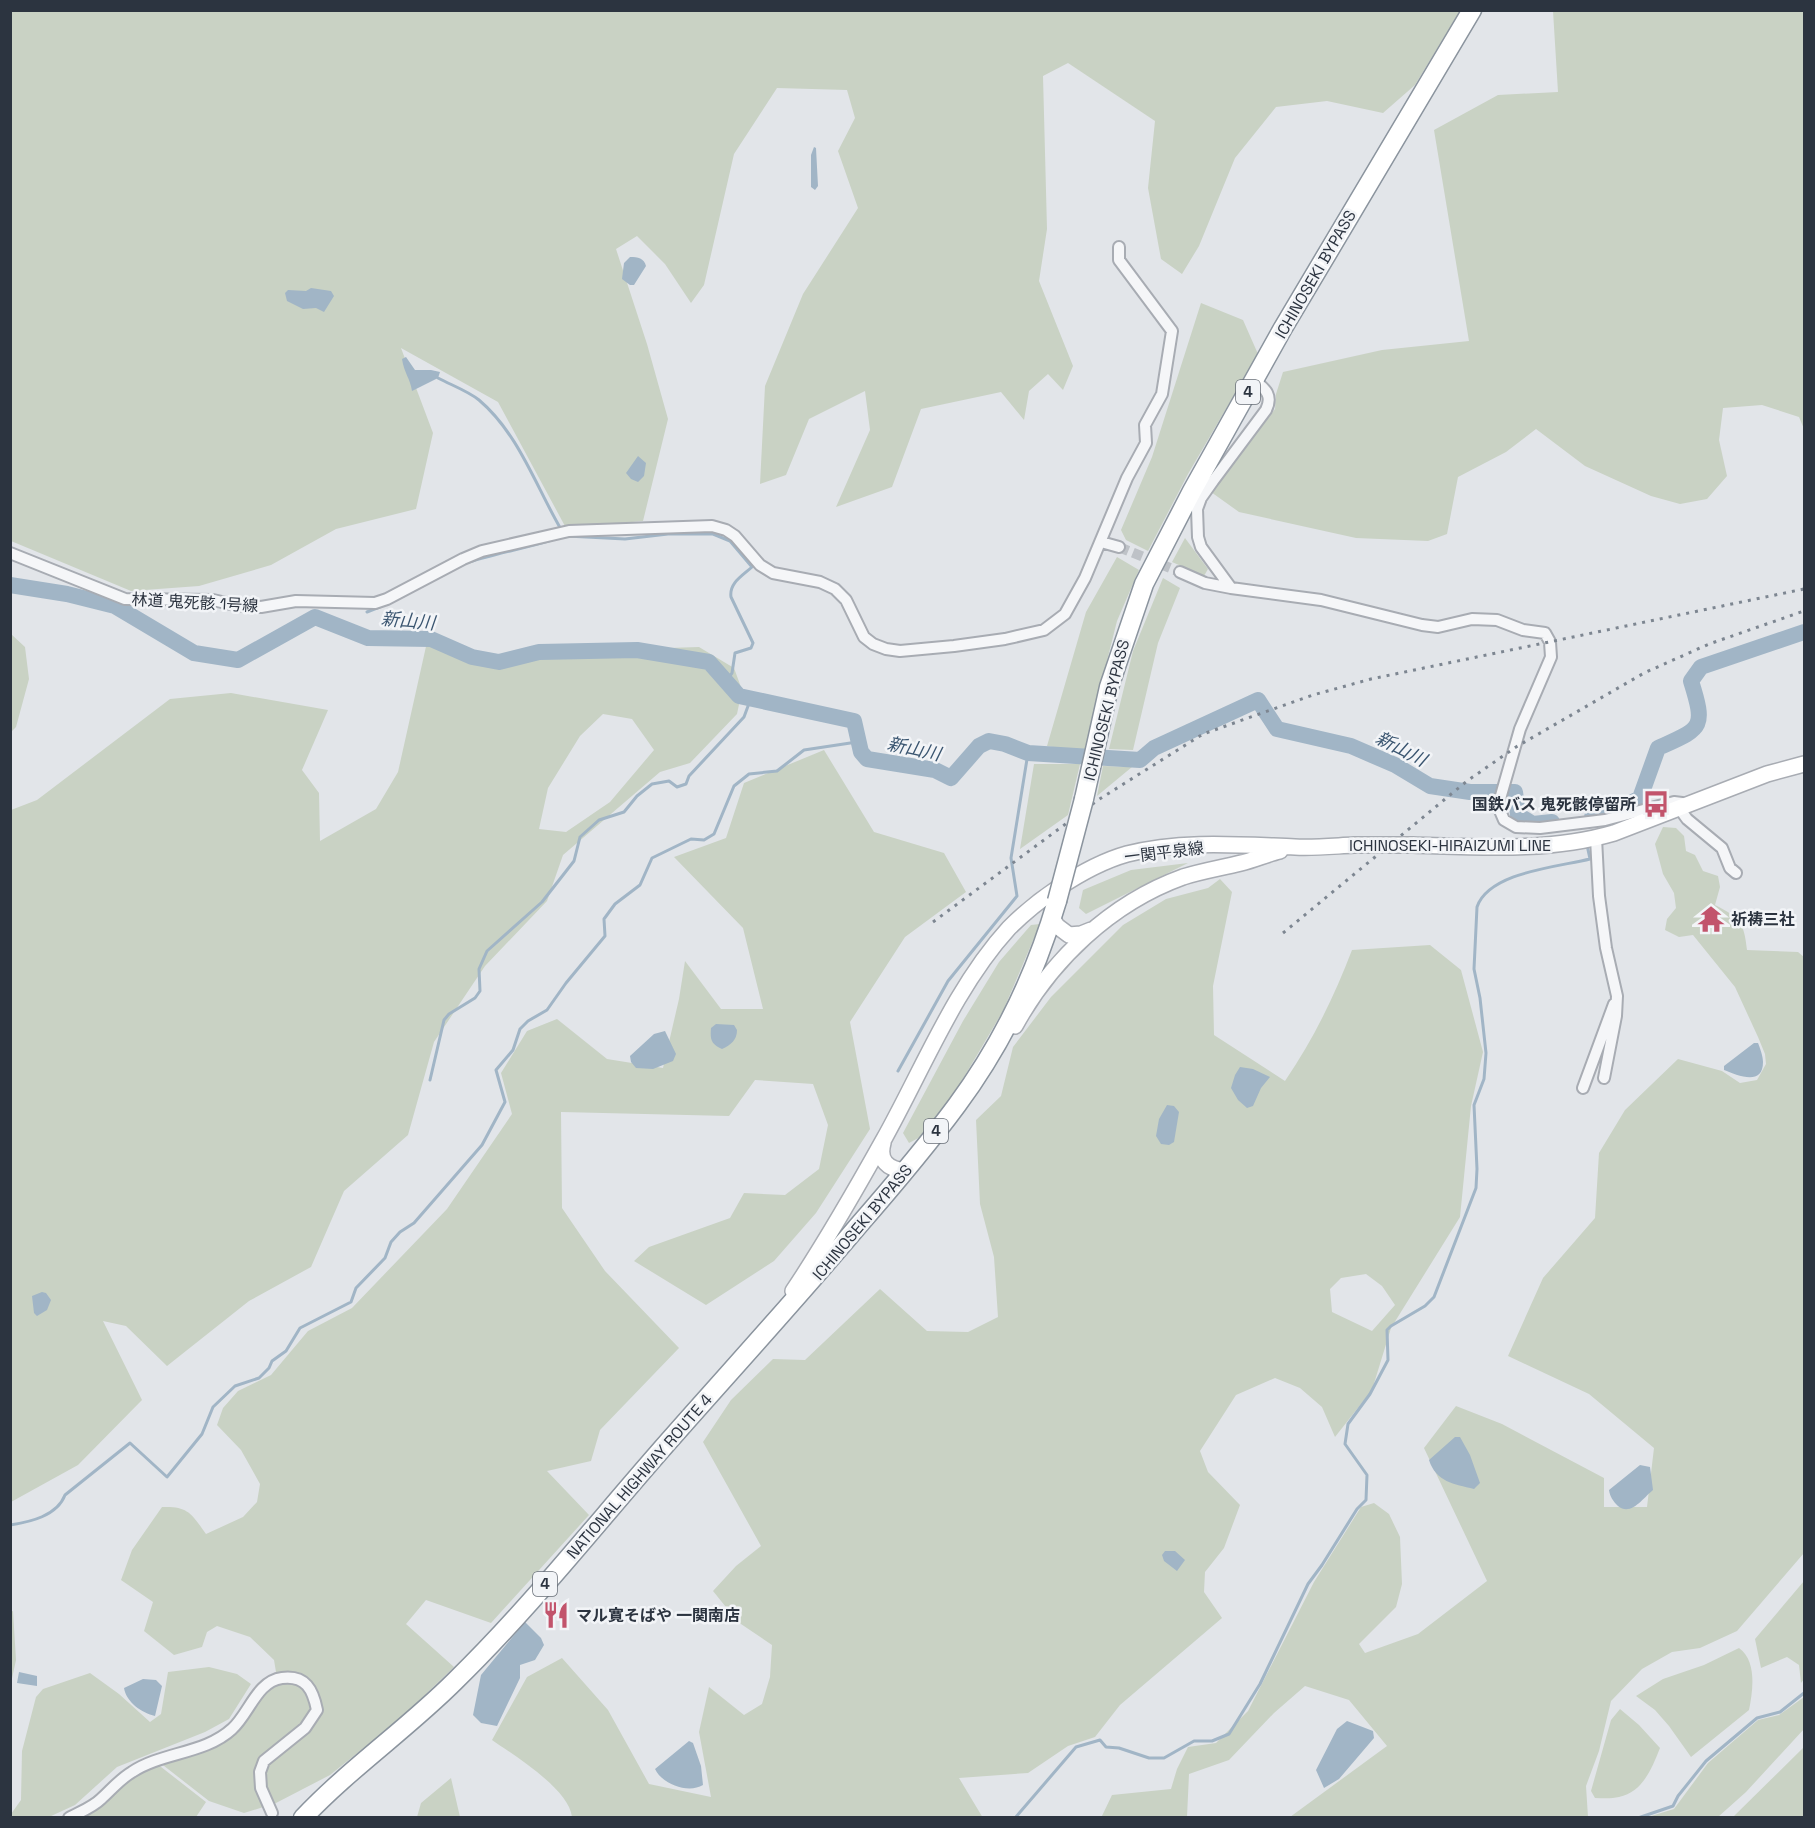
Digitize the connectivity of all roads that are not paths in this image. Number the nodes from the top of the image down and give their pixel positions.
1 (1472, 10) edge
2 (1119, 247) dead end
3 (1254, 381) junction
4 (1101, 542) junction
5 (1119, 547) tunnel mouth
6 (10, 553) edge
7 (1180, 572) tunnel mouth
8 (1231, 588) junction
9 (1804, 764) edge
10 (1684, 806) junction
11 (1596, 838) junction
12 (1298, 847) junction
13 (1736, 873) dead end
14 (1055, 909) junction
15 (1097, 927) junction
16 (1617, 996) junction
17 (1604, 1078) dead end
18 (1583, 1088) dead end
19 (958, 1104) junction
20 (884, 1140) junction
21 (905, 1171) junction
22 (766, 1331) junction
23 (272, 1813) dead end
24 (69, 1818) edge
25 (303, 1818) edge

1 - 3 highway, ICHINOSEKI BYPASS / 4
2 - 4 street, 林道 鬼死骸 1号線
3 - 8 street
3 - 14 highway, ICHINOSEKI BYPASS / 4, bridge
4 - 5 street
4 - 6 street, 林道 鬼死骸 1号線
7 - 8 street
8 - 10 street
9 - 10 main road, ICHINOSEKI-HIRAIZUMI LINE
10 - 11 main road, ICHINOSEKI-HIRAIZUMI LINE
10 - 13 street
11 - 12 main road, ICHINOSEKI-HIRAIZUMI LINE, bridge
11 - 16 street
12 - 15 main road, 一関平泉線
12 - 20 main road, 一関平泉線
14 - 15 main road, 一関平泉線
14 - 19 highway, ICHINOSEKI BYPASS / 4
15 - 19 main road, 一関平泉線
16 - 17 street
16 - 18 street
19 - 21 highway, ICHINOSEKI BYPASS / 4
20 - 21 main road
20 - 22 main road, 一関平泉線
21 - 22 highway, ICHINOSEKI BYPASS / 4
22 - 25 highway, NATIONAL HIGHWAY ROUTE 4 / 4
23 - 24 street

